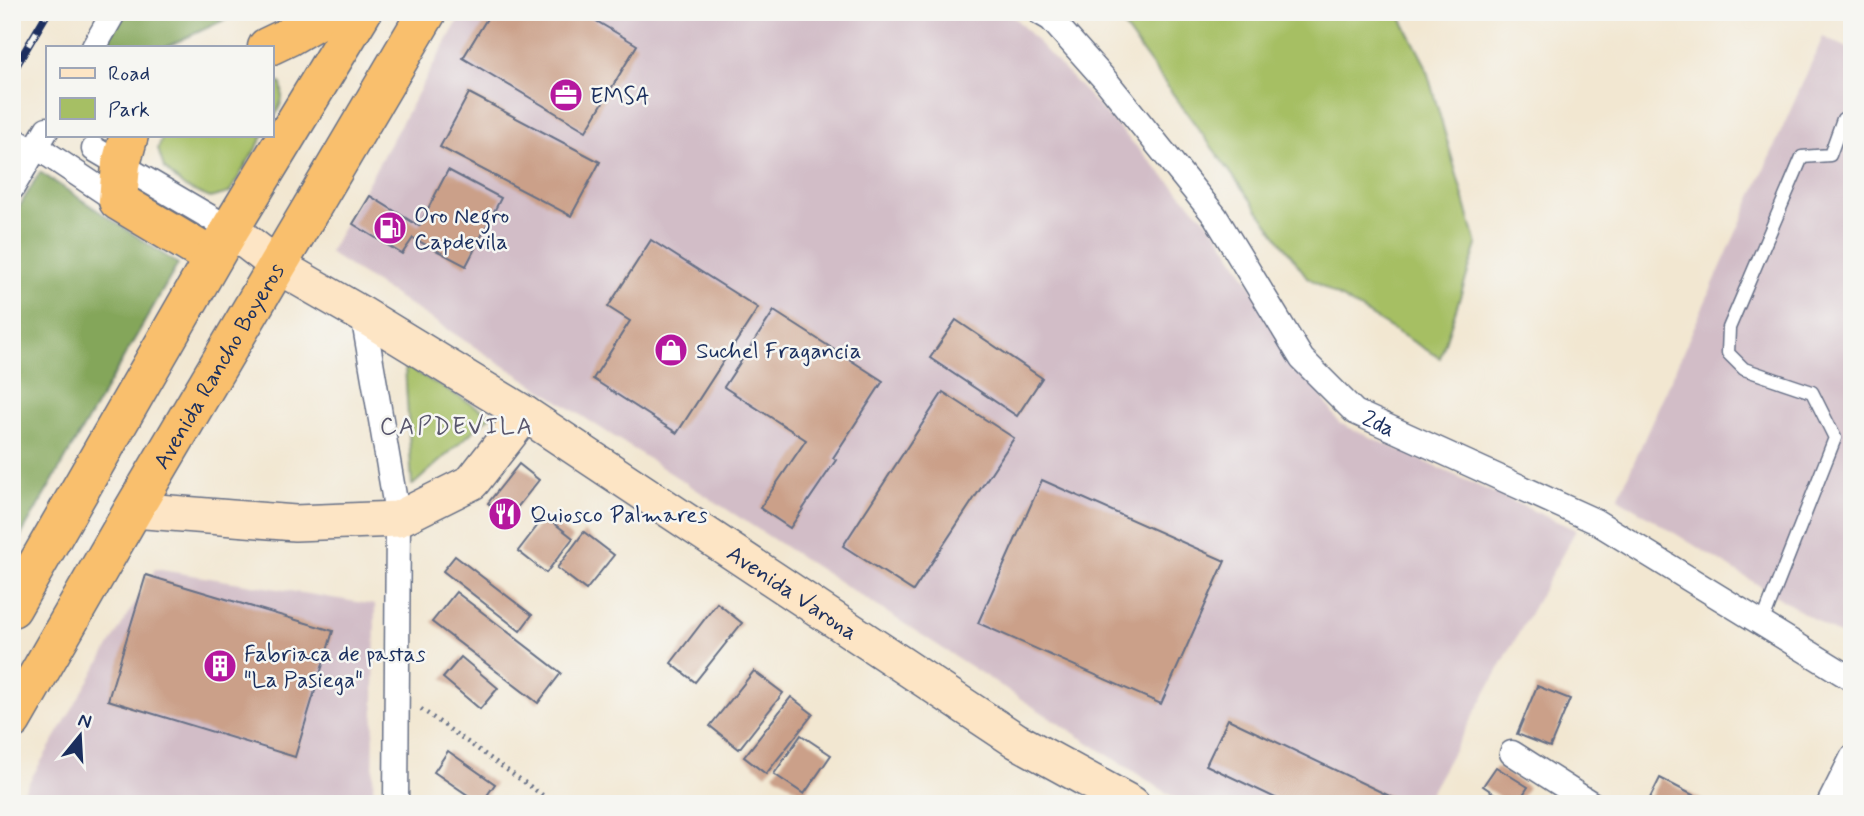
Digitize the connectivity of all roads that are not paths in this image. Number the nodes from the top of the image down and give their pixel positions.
1 (114, 12) edge
2 (331, 12) edge
3 (362, 12) edge
4 (426, 12) edge
5 (1039, 12) edge
6 (95, 46) edge
7 (269, 46) edge
8 (1843, 119) dead end
9 (12, 131) edge
10 (42, 138) edge
11 (118, 157) edge
12 (12, 188) edge
13 (222, 244) junction
14 (278, 266) junction
15 (363, 315) junction
16 (525, 414) junction
17 (133, 510) junction
18 (398, 519) junction
19 (12, 608) edge
20 (1762, 623) junction
21 (1852, 679) edge
22 (12, 720) edge
23 (1512, 752) dead end
24 (1852, 758) edge
25 (396, 804) edge
26 (1132, 804) edge
27 (1592, 804) edge
28 (1829, 804) edge

1 - 6 street
2 - 7 highway
3 - 13 highway
4 - 14 highway, Avenida Rancho Boyeros
5 - 20 street, 2da
8 - 20 lane
9 - 10 lane
10 - 11 street
10 - 11 street
10 - 12 street
11 - 13 highway
13 - 14 street, Avenida Varona
13 - 19 highway
14 - 15 street, Avenida Varona
14 - 17 highway, Avenida Rancho Boyeros
15 - 16 street, Avenida Varona
15 - 18 street
16 - 18 street
16 - 26 street, Avenida Varona
17 - 18 street
17 - 22 highway, Avenida Rancho Boyeros
18 - 25 street
20 - 21 street, 2da
23 - 27 street
24 - 28 street

